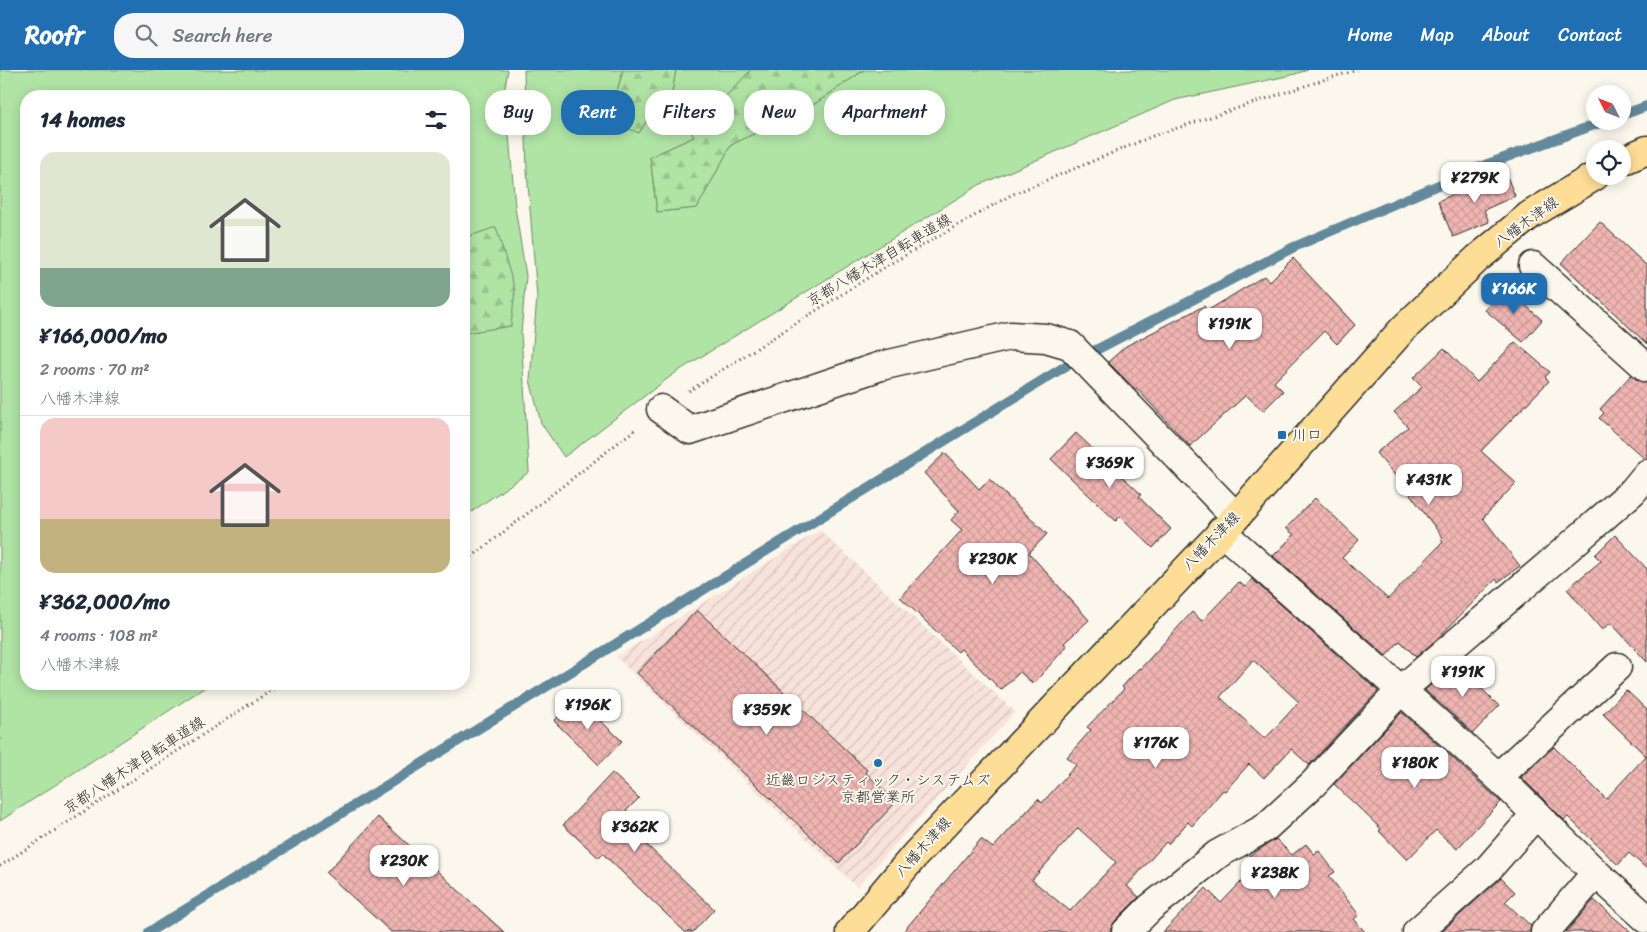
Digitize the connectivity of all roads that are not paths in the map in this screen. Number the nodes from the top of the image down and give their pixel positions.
1 (1647, 150) edge
2 (1631, 157) edge
3 (1586, 181) edge
4 (1533, 266) dead end
5 (1647, 368) edge
6 (660, 409) road end
7 (1647, 474) edge
8 (1228, 524) junction
9 (1617, 667) dead end
10 (1401, 690) junction
11 (1498, 777) junction
12 (1536, 814) junction
13 (1596, 873) junction
14 (1647, 918) edge
15 (850, 932) edge
16 (1126, 932) edge
17 (1417, 932) edge
18 (1545, 932) edge

1 - 2 main road
3 - 8 main road, 八幡木津線
4 - 5 street
6 - 8 street
7 - 10 street
8 - 10 street
8 - 15 main road, 八幡木津線
9 - 11 street
10 - 11 street
10 - 16 street
11 - 12 street
12 - 13 street
12 - 17 street
13 - 14 street
13 - 18 street

